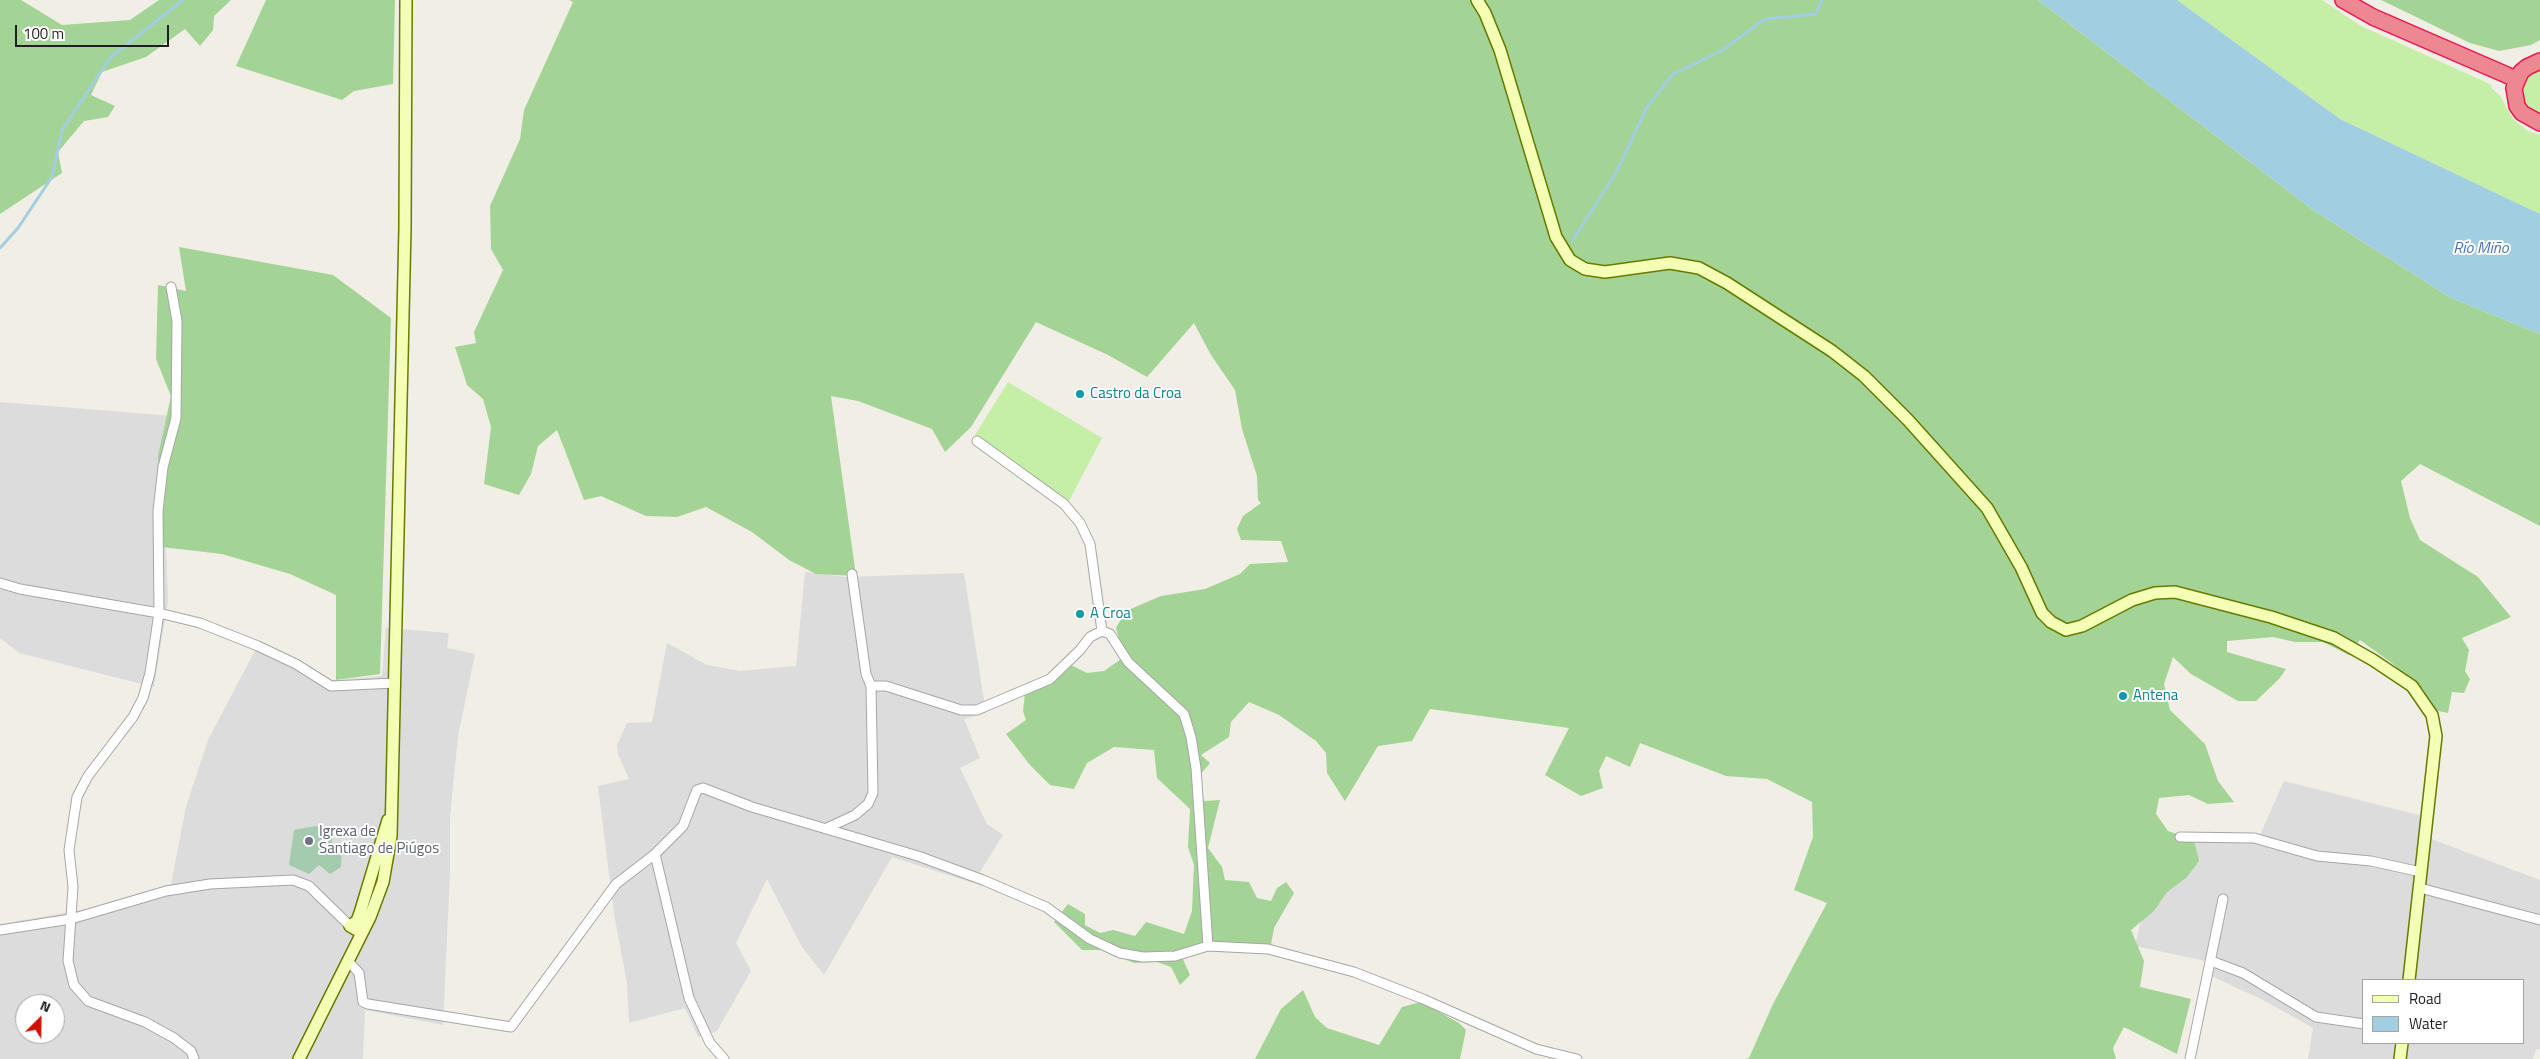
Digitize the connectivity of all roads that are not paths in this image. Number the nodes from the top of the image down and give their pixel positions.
1 (406, 0) edge
2 (1477, 0) edge
3 (2342, 0) edge
4 (2540, 61) edge
5 (2516, 79) junction
6 (2540, 123) edge
7 (171, 287) dead end
8 (977, 441) dead end
9 (852, 574) dead end
10 (0, 583) edge
11 (158, 613) junction
12 (1102, 630) junction
13 (395, 683) junction
14 (871, 686) junction
15 (393, 808) junction
16 (827, 828) junction
17 (2180, 837) dead end
18 (655, 854) junction
19 (2421, 872) junction
20 (2420, 888) junction
21 (2223, 899) dead end
22 (71, 919) junction
23 (2540, 920) edge
24 (350, 926) junction
25 (0, 930) edge
26 (362, 933) junction
27 (1208, 946) junction
28 (348, 961) junction
29 (2212, 961) junction
30 (2409, 979) edge
31 (2362, 1024) edge
32 (2402, 1044) edge
33 (194, 1059) edge
34 (299, 1059) edge
35 (724, 1059) edge
36 (1577, 1059) edge
37 (2190, 1059) edge
38 (2400, 1059) edge

1 - 13 street
2 - 19 street
3 - 5 highway
4 - 5 highway
5 - 6 highway
7 - 11 street
8 - 12 street
9 - 14 street
10 - 11 street
11 - 13 street
11 - 22 street
12 - 14 street
12 - 27 street
13 - 15 street
14 - 16 street
15 - 24 street
15 - 26 street
16 - 18 street
16 - 27 street
17 - 19 street
18 - 28 street
18 - 35 street
19 - 20 street
20 - 23 street
20 - 30 street
21 - 29 street
22 - 24 street
22 - 25 street
22 - 33 street
24 - 26 street
26 - 28 street
27 - 36 street
28 - 34 street
29 - 31 street
29 - 37 street
32 - 38 street

